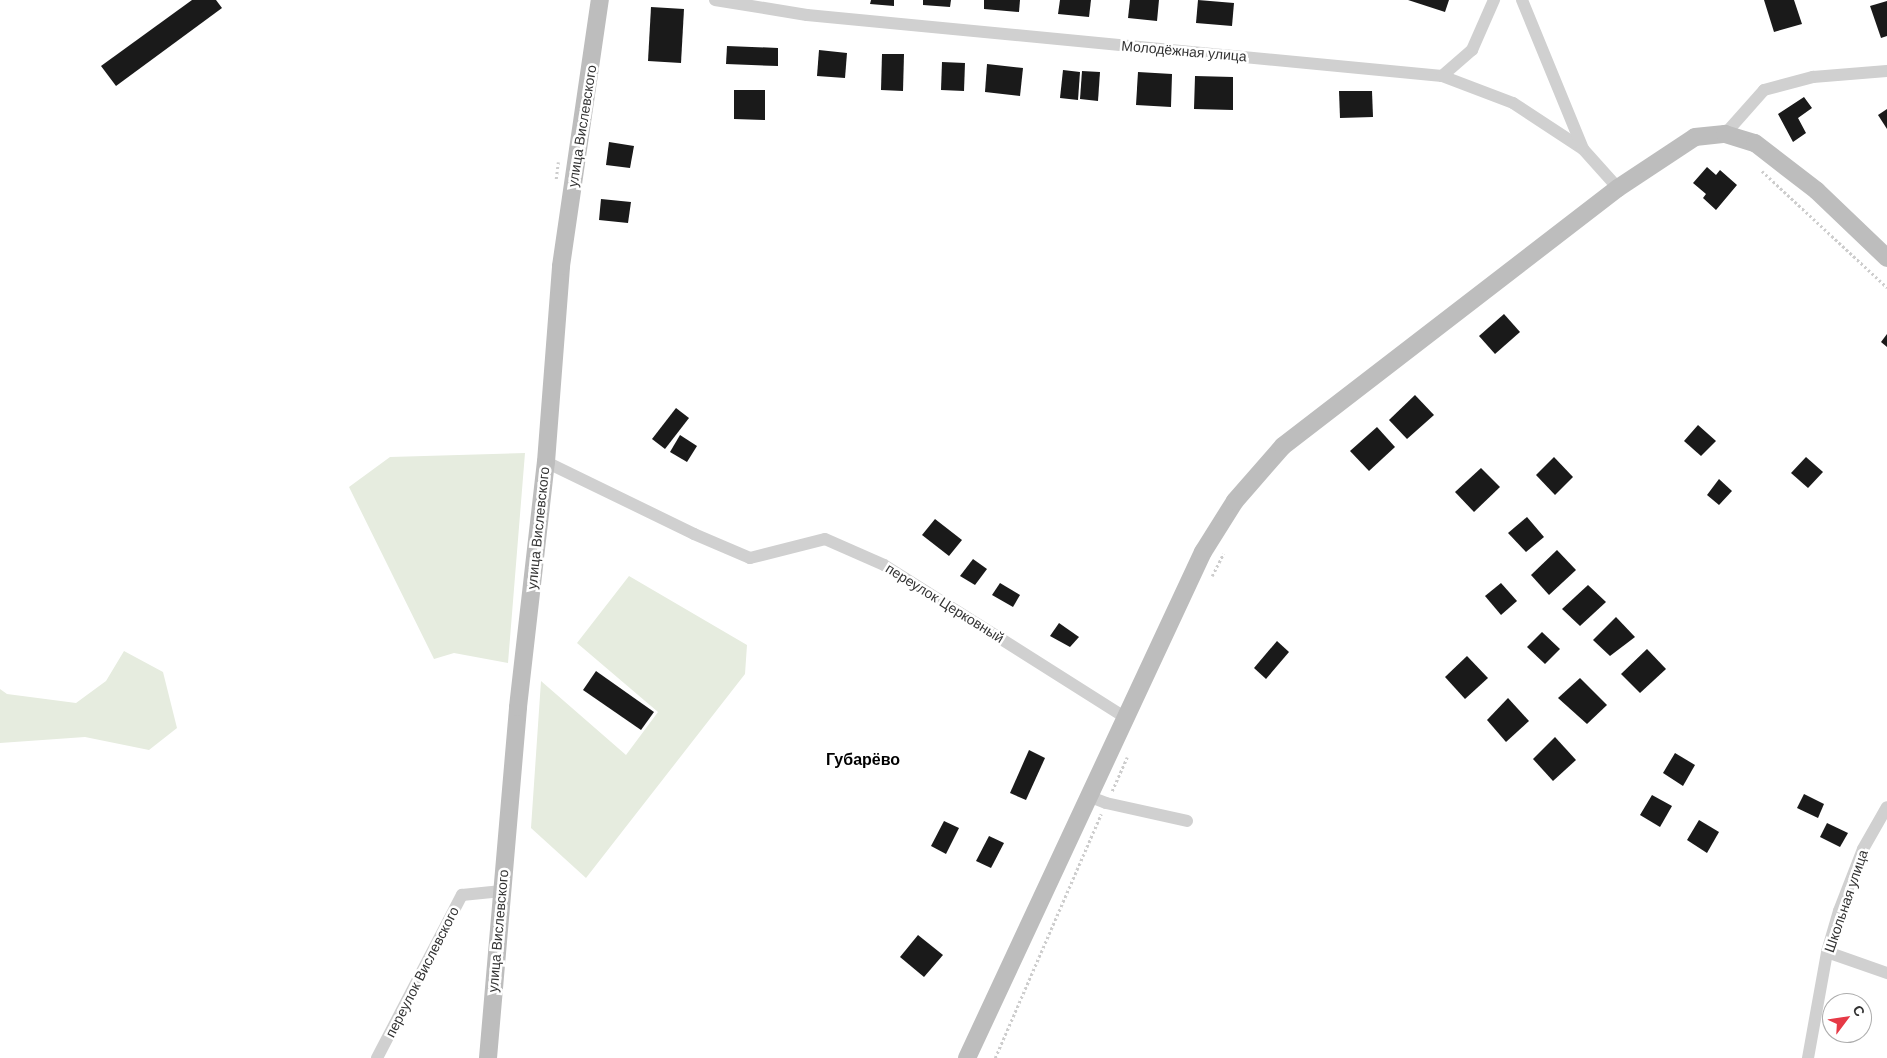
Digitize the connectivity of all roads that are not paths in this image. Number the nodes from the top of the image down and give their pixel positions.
1 (600, 0) edge
2 (715, 0) edge
3 (1494, 0) edge
4 (1522, 0) edge
5 (1887, 71) edge
6 (1442, 76) junction
7 (1725, 134) junction
8 (1583, 149) junction
9 (1618, 188) junction
10 (1887, 258) edge
11 (546, 462) junction
12 (1124, 717) junction
13 (1088, 796) junction
14 (1887, 807) edge
15 (1186, 821) dead end
16 (502, 892) junction
17 (1827, 952) junction
18 (1887, 973) edge
19 (377, 1058) edge
20 (488, 1058) edge
21 (967, 1058) edge
22 (1808, 1058) edge

1 - 11 main road, улица Вислевского
2 - 6 street, Молодёжная улица
3 - 6 street
4 - 8 street
5 - 7 street
6 - 8 street, Молодёжная улица
7 - 9 main road
7 - 10 main road
8 - 9 street, Молодёжная улица
9 - 12 main road
11 - 12 street, переулок Церковный
11 - 16 main road, улица Вислевского
12 - 13 main road
13 - 15 street
13 - 21 main road
14 - 17 street, Школьная улица
16 - 19 street, переулок Вислевского
16 - 20 main road, улица Вислевского
17 - 18 street
17 - 22 street, Школьная улица

